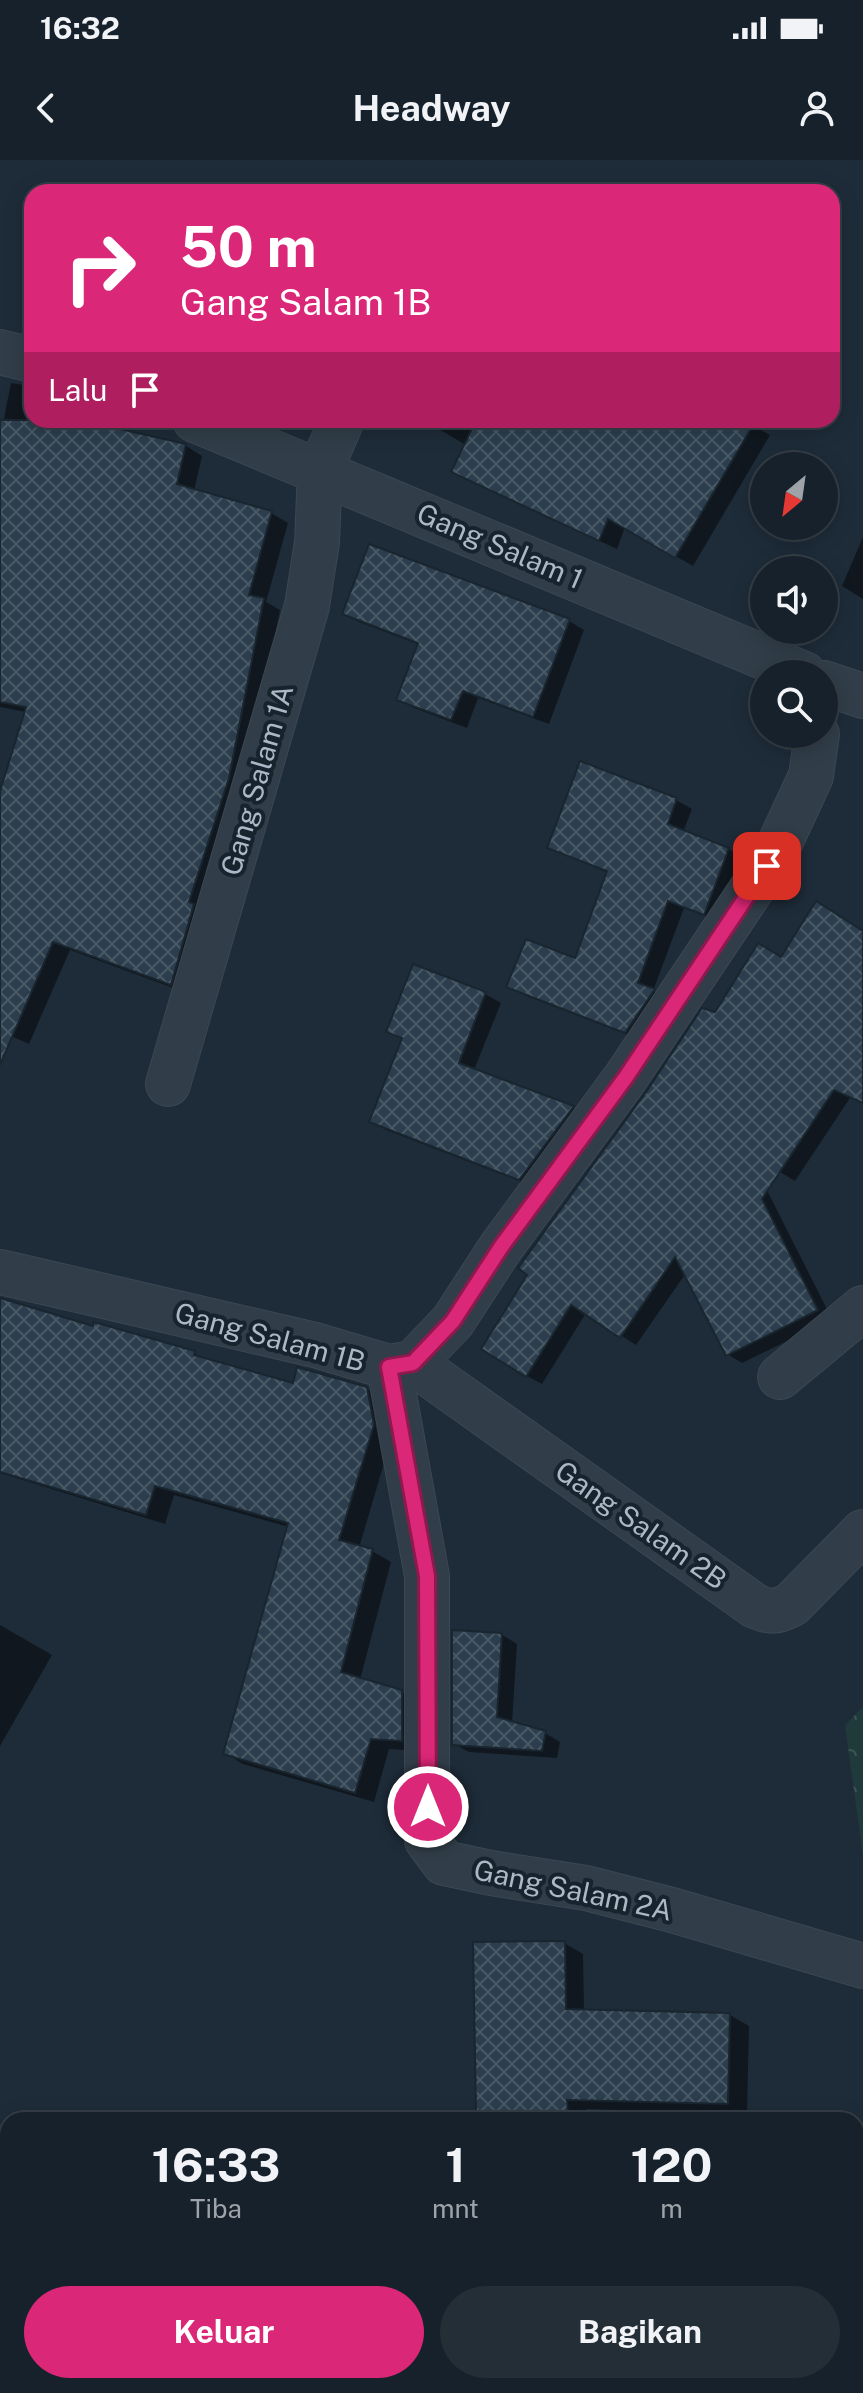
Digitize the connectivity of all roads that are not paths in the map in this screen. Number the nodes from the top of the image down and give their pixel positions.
1 (0, 352) edge
2 (24, 358) edge
3 (215, 428) edge
4 (339, 428) edge
5 (320, 471) junction
6 (767, 660) edge
7 (815, 748) edge
8 (168, 1084) dead end
9 (0, 1272) edge
10 (863, 1308) edge
11 (401, 1365) junction
12 (780, 1377) dead end
13 (863, 1532) edge
14 (863, 1966) edge

1 - 2 street
3 - 5 street, Gang Salam 1
4 - 5 street
5 - 6 street, Gang Salam 1
5 - 8 street, Gang Salam 1A
7 - 11 street
9 - 11 street, Gang Salam 1B
10 - 12 street
11 - 13 street, Gang Salam 2B
11 - 14 street, Gang Salam 2A

